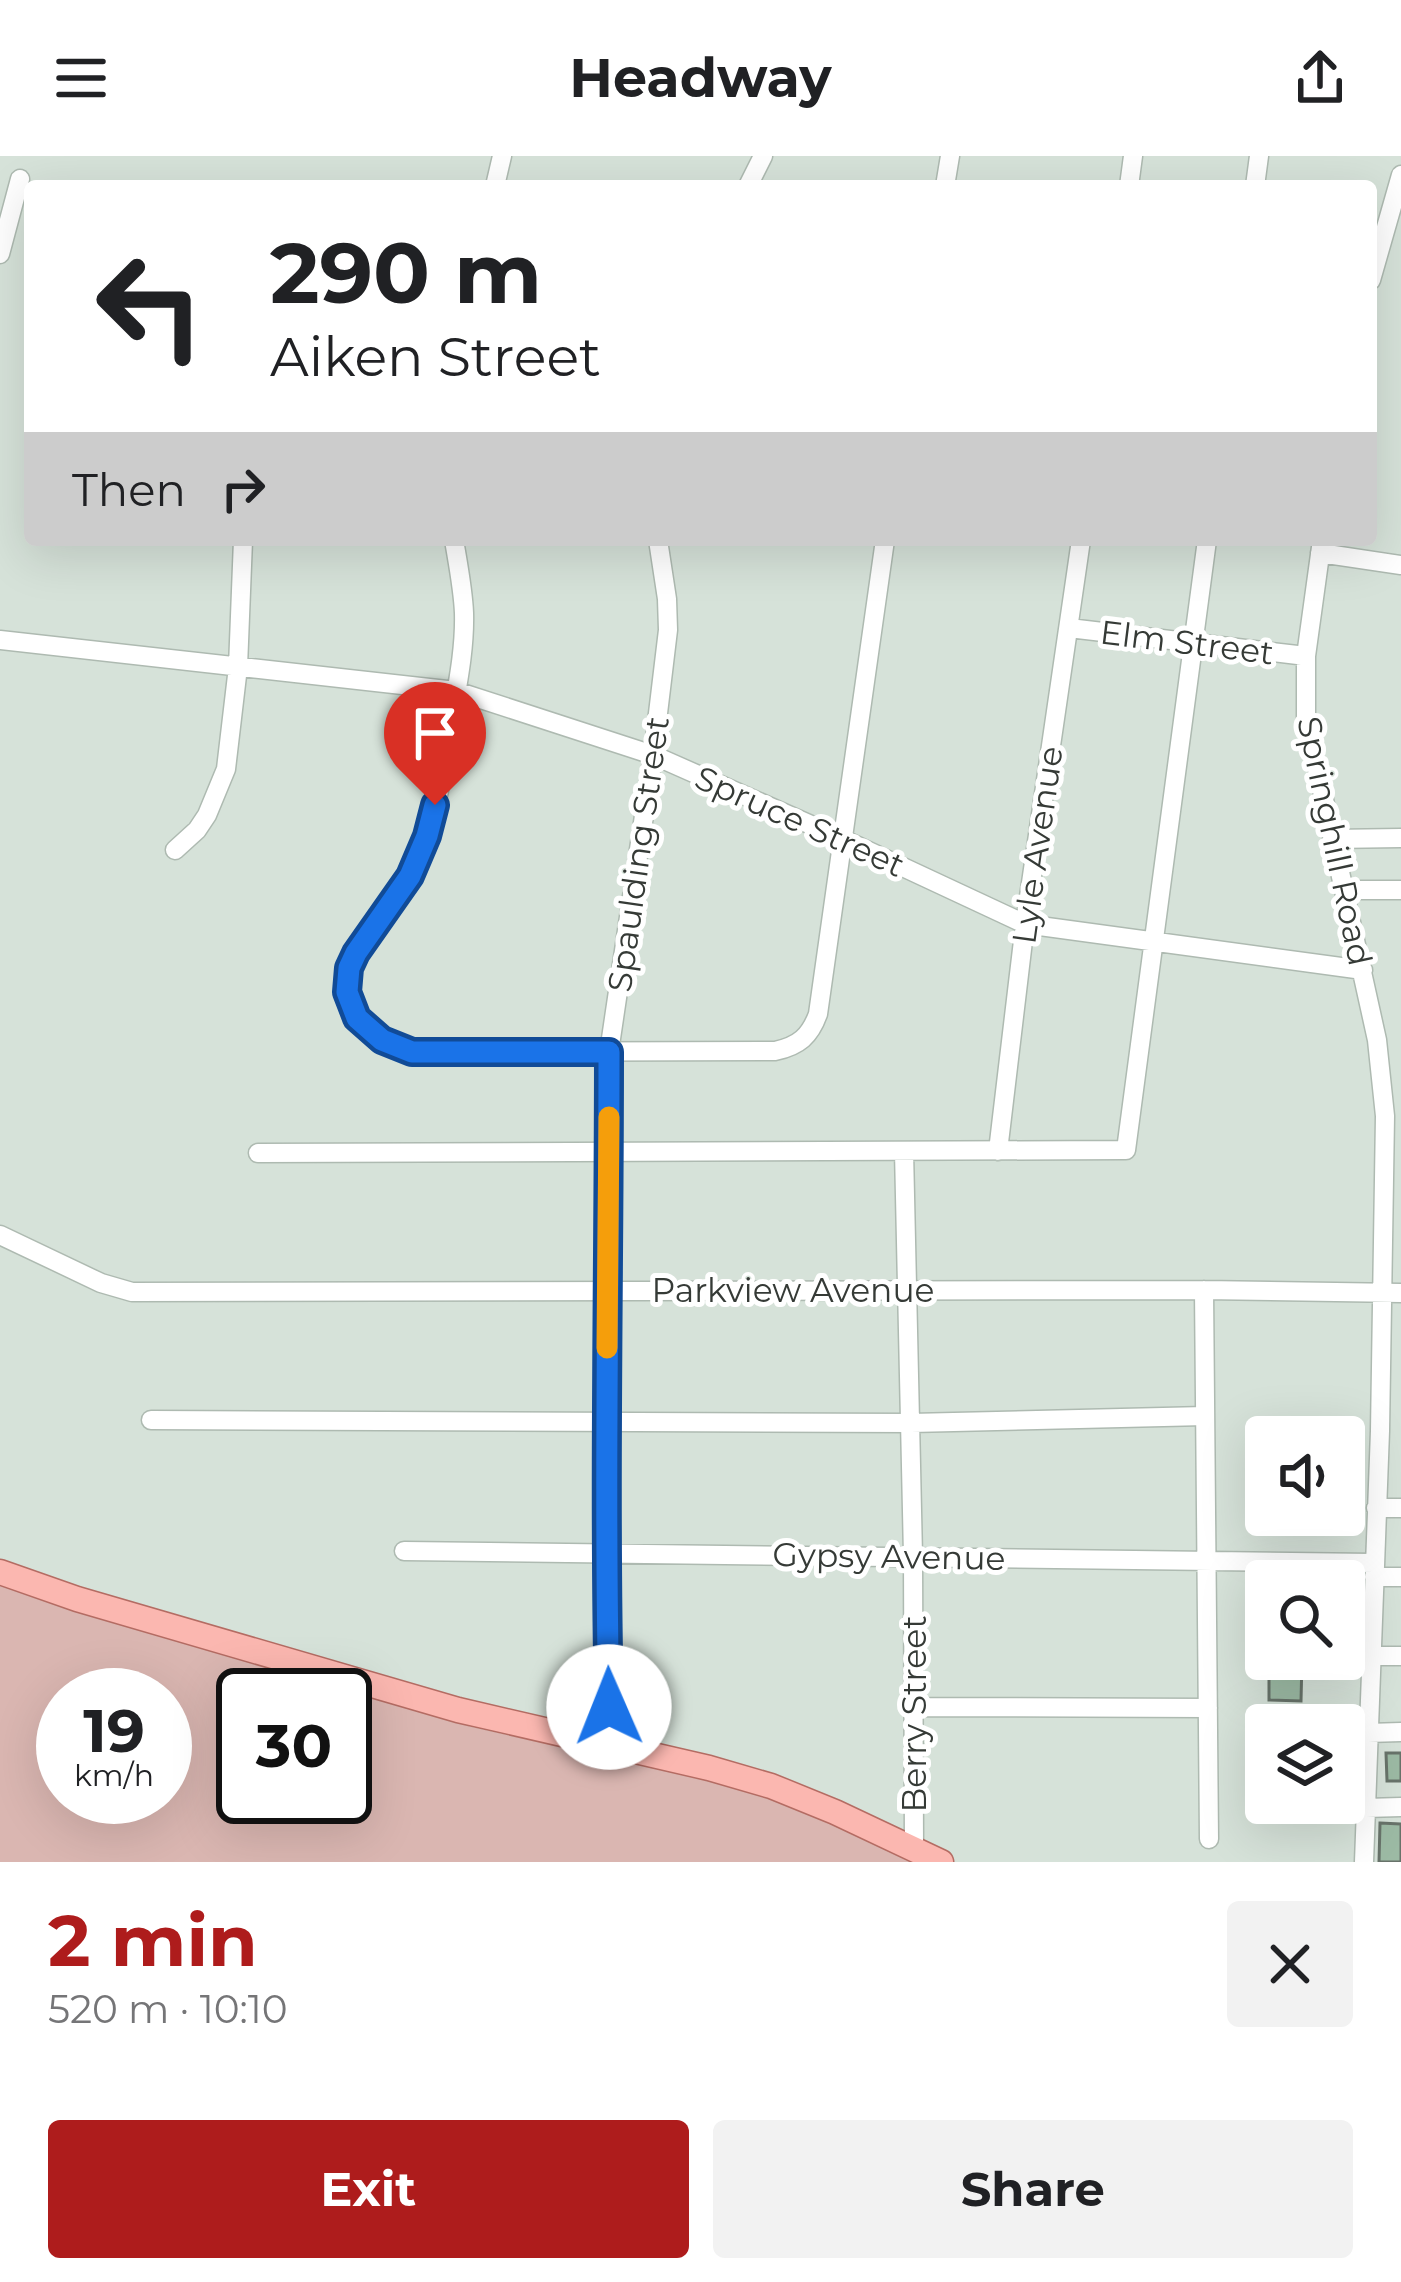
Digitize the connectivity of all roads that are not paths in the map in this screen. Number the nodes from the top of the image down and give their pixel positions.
1 (1401, 175) edge
2 (20, 179) dead end
3 (0, 254) edge
4 (1377, 259) edge
5 (243, 546) edge
6 (455, 546) edge
7 (659, 546) edge
8 (884, 546) edge
9 (1080, 546) edge
10 (1206, 546) edge
11 (1321, 547) edge
12 (1401, 565) edge
13 (1069, 628) junction
14 (0, 640) edge
15 (1193, 643) junction
16 (1306, 656) junction
17 (238, 667) junction
18 (457, 691) junction
19 (653, 755) junction
20 (1401, 838) edge
21 (1331, 839) junction
22 (845, 840) junction
23 (175, 850) dead end
24 (1343, 890) junction
25 (1401, 890) edge
26 (1025, 924) junction
27 (1153, 943) junction
28 (1363, 970) junction
29 (1377, 1040) junction
30 (1401, 1040) edge
31 (609, 1052) junction
32 (1393, 1116) edge
33 (904, 1151) junction
34 (998, 1151) junction
35 (609, 1152) junction
36 (258, 1153) dead end
37 (0, 1235) edge
38 (909, 1290) junction
39 (1204, 1290) junction
40 (609, 1291) junction
41 (1392, 1293) edge
42 (1391, 1355) edge
43 (1205, 1416) junction
44 (151, 1420) dead end
45 (605, 1424) junction
46 (911, 1424) junction
47 (1380, 1431) junction
48 (1401, 1432) edge
49 (1376, 1508) junction
50 (1401, 1508) edge
51 (404, 1551) dead end
52 (605, 1553) junction
53 (913, 1556) junction
54 (1206, 1559) junction
55 (1374, 1570) junction
56 (0, 1571) edge
57 (1401, 1577) edge
58 (1371, 1656) junction
59 (1401, 1656) edge
60 (914, 1707) junction
61 (1208, 1708) junction
62 (1401, 1732) edge
63 (1368, 1733) junction
64 (610, 1745) junction
65 (1401, 1807) edge
66 (1366, 1808) junction
67 (1209, 1839) dead end
68 (914, 1850) junction
69 (941, 1862) edge
70 (1364, 1862) edge

1 - 4 street
2 - 3 street
5 - 17 street
6 - 18 street
7 - 19 street, Spaulding Street
8 - 22 street
9 - 13 street, Lyle Avenue
10 - 15 street
11 - 12 street
11 - 16 street, Springhill Road
13 - 15 street, Elm Street
13 - 26 street, Lyle Avenue
14 - 17 street, Spruce Street
15 - 16 street, Elm Street
15 - 27 street
16 - 21 street, Springhill Road
17 - 18 street, Spruce Street
17 - 23 street
18 - 19 street, Spruce Street
18 - 31 street
19 - 22 street, Spruce Street
19 - 31 street, Spaulding Street
20 - 21 street
21 - 24 street, Springhill Road
22 - 26 street, Spruce Street
22 - 31 street
24 - 25 street
24 - 28 street, Springhill Road
26 - 27 street, Spruce Street
26 - 34 street, Lyle Avenue
27 - 28 street, Spruce Street
27 - 34 street
28 - 29 street, Springhill Road
29 - 30 street
29 - 32 street, Springhill Road
31 - 35 street, Spaulding Street
32 - 41 street, Springhill Road
33 - 34 street
33 - 35 street
33 - 38 street, Berry Street
35 - 36 street
35 - 40 street, Spaulding Street
37 - 40 street, Parkview Avenue
38 - 39 street, Parkview Avenue
38 - 40 street, Parkview Avenue
38 - 46 street, Berry Street
39 - 41 street, Parkview Avenue
39 - 43 street
40 - 45 street, Spaulding Street
41 - 42 street, Springhill Road
42 - 47 street, Springhill Road
43 - 46 street
43 - 54 street
44 - 45 street
45 - 46 street
45 - 52 street, Spaulding Street
46 - 53 street, Berry Street
47 - 48 street
47 - 49 street, Springhill Road
49 - 50 street
49 - 55 street, Springhill Road
51 - 52 street, Gypsy Avenue
52 - 53 street, Gypsy Avenue
52 - 64 street, Spaulding Street
53 - 54 street, Gypsy Avenue
53 - 60 street, Berry Street
54 - 55 street, Gypsy Avenue
54 - 61 street
55 - 57 street, Gypsy Avenue
55 - 58 street, Springhill Road
56 - 64 main road
58 - 59 street
58 - 63 street, Springhill Road
60 - 61 street
60 - 68 street, Berry Street
61 - 67 street
62 - 63 street
63 - 66 street, Springhill Road
64 - 68 main road
65 - 66 street
66 - 70 street, Springhill Road
68 - 69 main road

